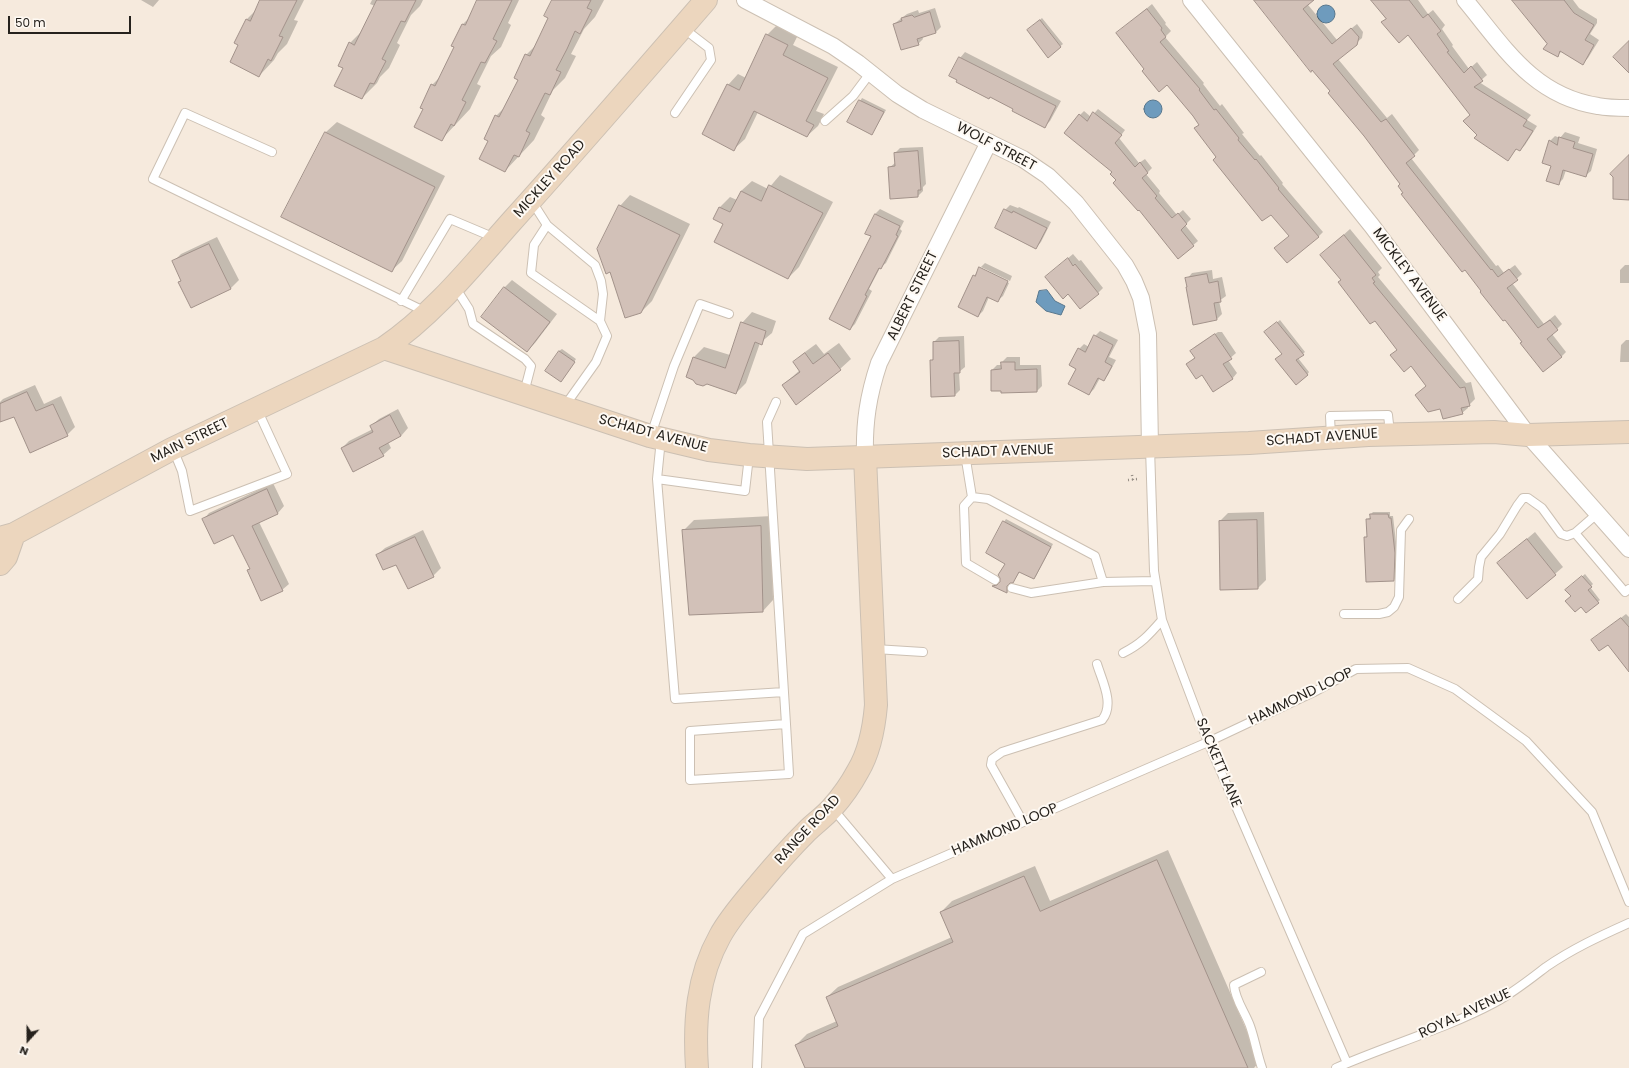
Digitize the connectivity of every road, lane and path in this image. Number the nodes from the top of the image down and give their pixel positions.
1 (706, 0) edge
2 (745, 0) edge
3 (1191, 0) edge
4 (1466, 0) edge
5 (682, 28) junction
6 (871, 72) junction
7 (1629, 108) edge
8 (675, 113) dead end
9 (825, 121) dead end
10 (989, 142) junction
11 (272, 152) dead end
12 (531, 200) junction
13 (547, 225) junction
14 (496, 239) junction
15 (454, 286) junction
16 (401, 300) junction
17 (428, 314) junction
18 (729, 314) dead end
19 (600, 321) junction
20 (384, 348) junction
21 (524, 394) junction
22 (776, 402) dead end
23 (563, 407) junction
24 (257, 408) junction
25 (1629, 432) edge
26 (1528, 435) junction
27 (656, 437) junction
28 (1150, 447) junction
29 (172, 449) junction
30 (964, 454) junction
31 (759, 456) junction
32 (865, 457) junction
33 (1132, 475) dead end
34 (657, 479) junction
35 (1138, 479) dead end
36 (1128, 480) dead end
37 (1132, 480) junction
38 (972, 497) junction
39 (1598, 514) junction
40 (1409, 519) dead end
41 (1575, 534) junction
42 (7, 536) edge
43 (1629, 549) edge
44 (0, 564) edge
45 (995, 580) dead end
46 (1156, 581) junction
47 (1103, 582) junction
48 (1012, 588) dead end
49 (1629, 589) edge
50 (1458, 599) dead end
51 (1344, 614) dead end
52 (1162, 620) junction
53 (874, 648) junction
54 (923, 652) dead end
55 (1123, 653) dead end
56 (1097, 664) dead end
57 (784, 692) junction
58 (786, 724) junction
59 (1208, 742) junction
60 (832, 808) junction
61 (1023, 822) junction
62 (892, 878) junction
63 (1629, 902) edge
64 (1629, 923) edge
65 (1261, 972) dead end
66 (1347, 1063) junction
67 (697, 1068) edge
68 (756, 1068) edge
69 (1262, 1068) edge
70 (1336, 1068) edge

1 - 5 main road, MICKLEY ROAD
2 - 6 street, WOLF STREET
3 - 26 street, MICKLEY AVENUE
4 - 7 street
5 - 8 lane
5 - 12 main road, MICKLEY ROAD
6 - 9 lane
6 - 10 street, WOLF STREET
10 - 28 street, WOLF STREET
10 - 32 street, ALBERT STREET
11 - 16 lane
12 - 13 lane
12 - 14 main road, MICKLEY ROAD
13 - 19 lane
13 - 19 lane
14 - 15 main road, MICKLEY ROAD
14 - 16 lane
15 - 17 main road, MICKLEY ROAD
15 - 21 lane
16 - 17 lane
17 - 20 main road, MICKLEY ROAD
18 - 27 lane
19 - 23 lane
20 - 21 main road, SCHADT AVENUE
20 - 24 main road, MAIN STREET
21 - 23 main road, SCHADT AVENUE
22 - 31 lane
23 - 27 main road, SCHADT AVENUE
24 - 29 main road, MAIN STREET
24 - 29 lane
25 - 26 main road, SCHADT AVENUE
26 - 28 main road, SCHADT AVENUE
26 - 39 street, MICKLEY AVENUE
27 - 31 main road, SCHADT AVENUE
27 - 34 lane
28 - 30 main road, SCHADT AVENUE
28 - 46 lane, SACKETT LANE
29 - 42 main road, MAIN STREET
30 - 32 main road, SCHADT AVENUE
30 - 38 lane
31 - 32 main road, SCHADT AVENUE
31 - 34 lane
31 - 57 lane
32 - 53 main road, RANGE ROAD
33 - 37 path
34 - 57 lane
35 - 37 path
36 - 37 path
38 - 45 lane
38 - 47 lane
39 - 41 lane
39 - 43 street, MICKLEY AVENUE
40 - 51 lane
41 - 49 lane
41 - 50 lane
42 - 44 main road
46 - 47 lane
46 - 52 lane, SACKETT LANE
47 - 48 lane
52 - 55 lane
52 - 59 lane, SACKETT LANE
53 - 54 lane
53 - 60 main road, RANGE ROAD
56 - 61 lane
57 - 58 lane
58 - 58 lane
59 - 61 lane, HAMMOND LOOP
59 - 63 lane, HAMMOND LOOP
59 - 66 lane, SACKETT LANE
60 - 62 lane
60 - 67 main road, RANGE ROAD
61 - 62 lane, HAMMOND LOOP
62 - 68 lane, HAMMOND LOOP
64 - 66 lane, ROYAL AVENUE
65 - 69 lane
66 - 70 lane, ROYAL AVENUE

